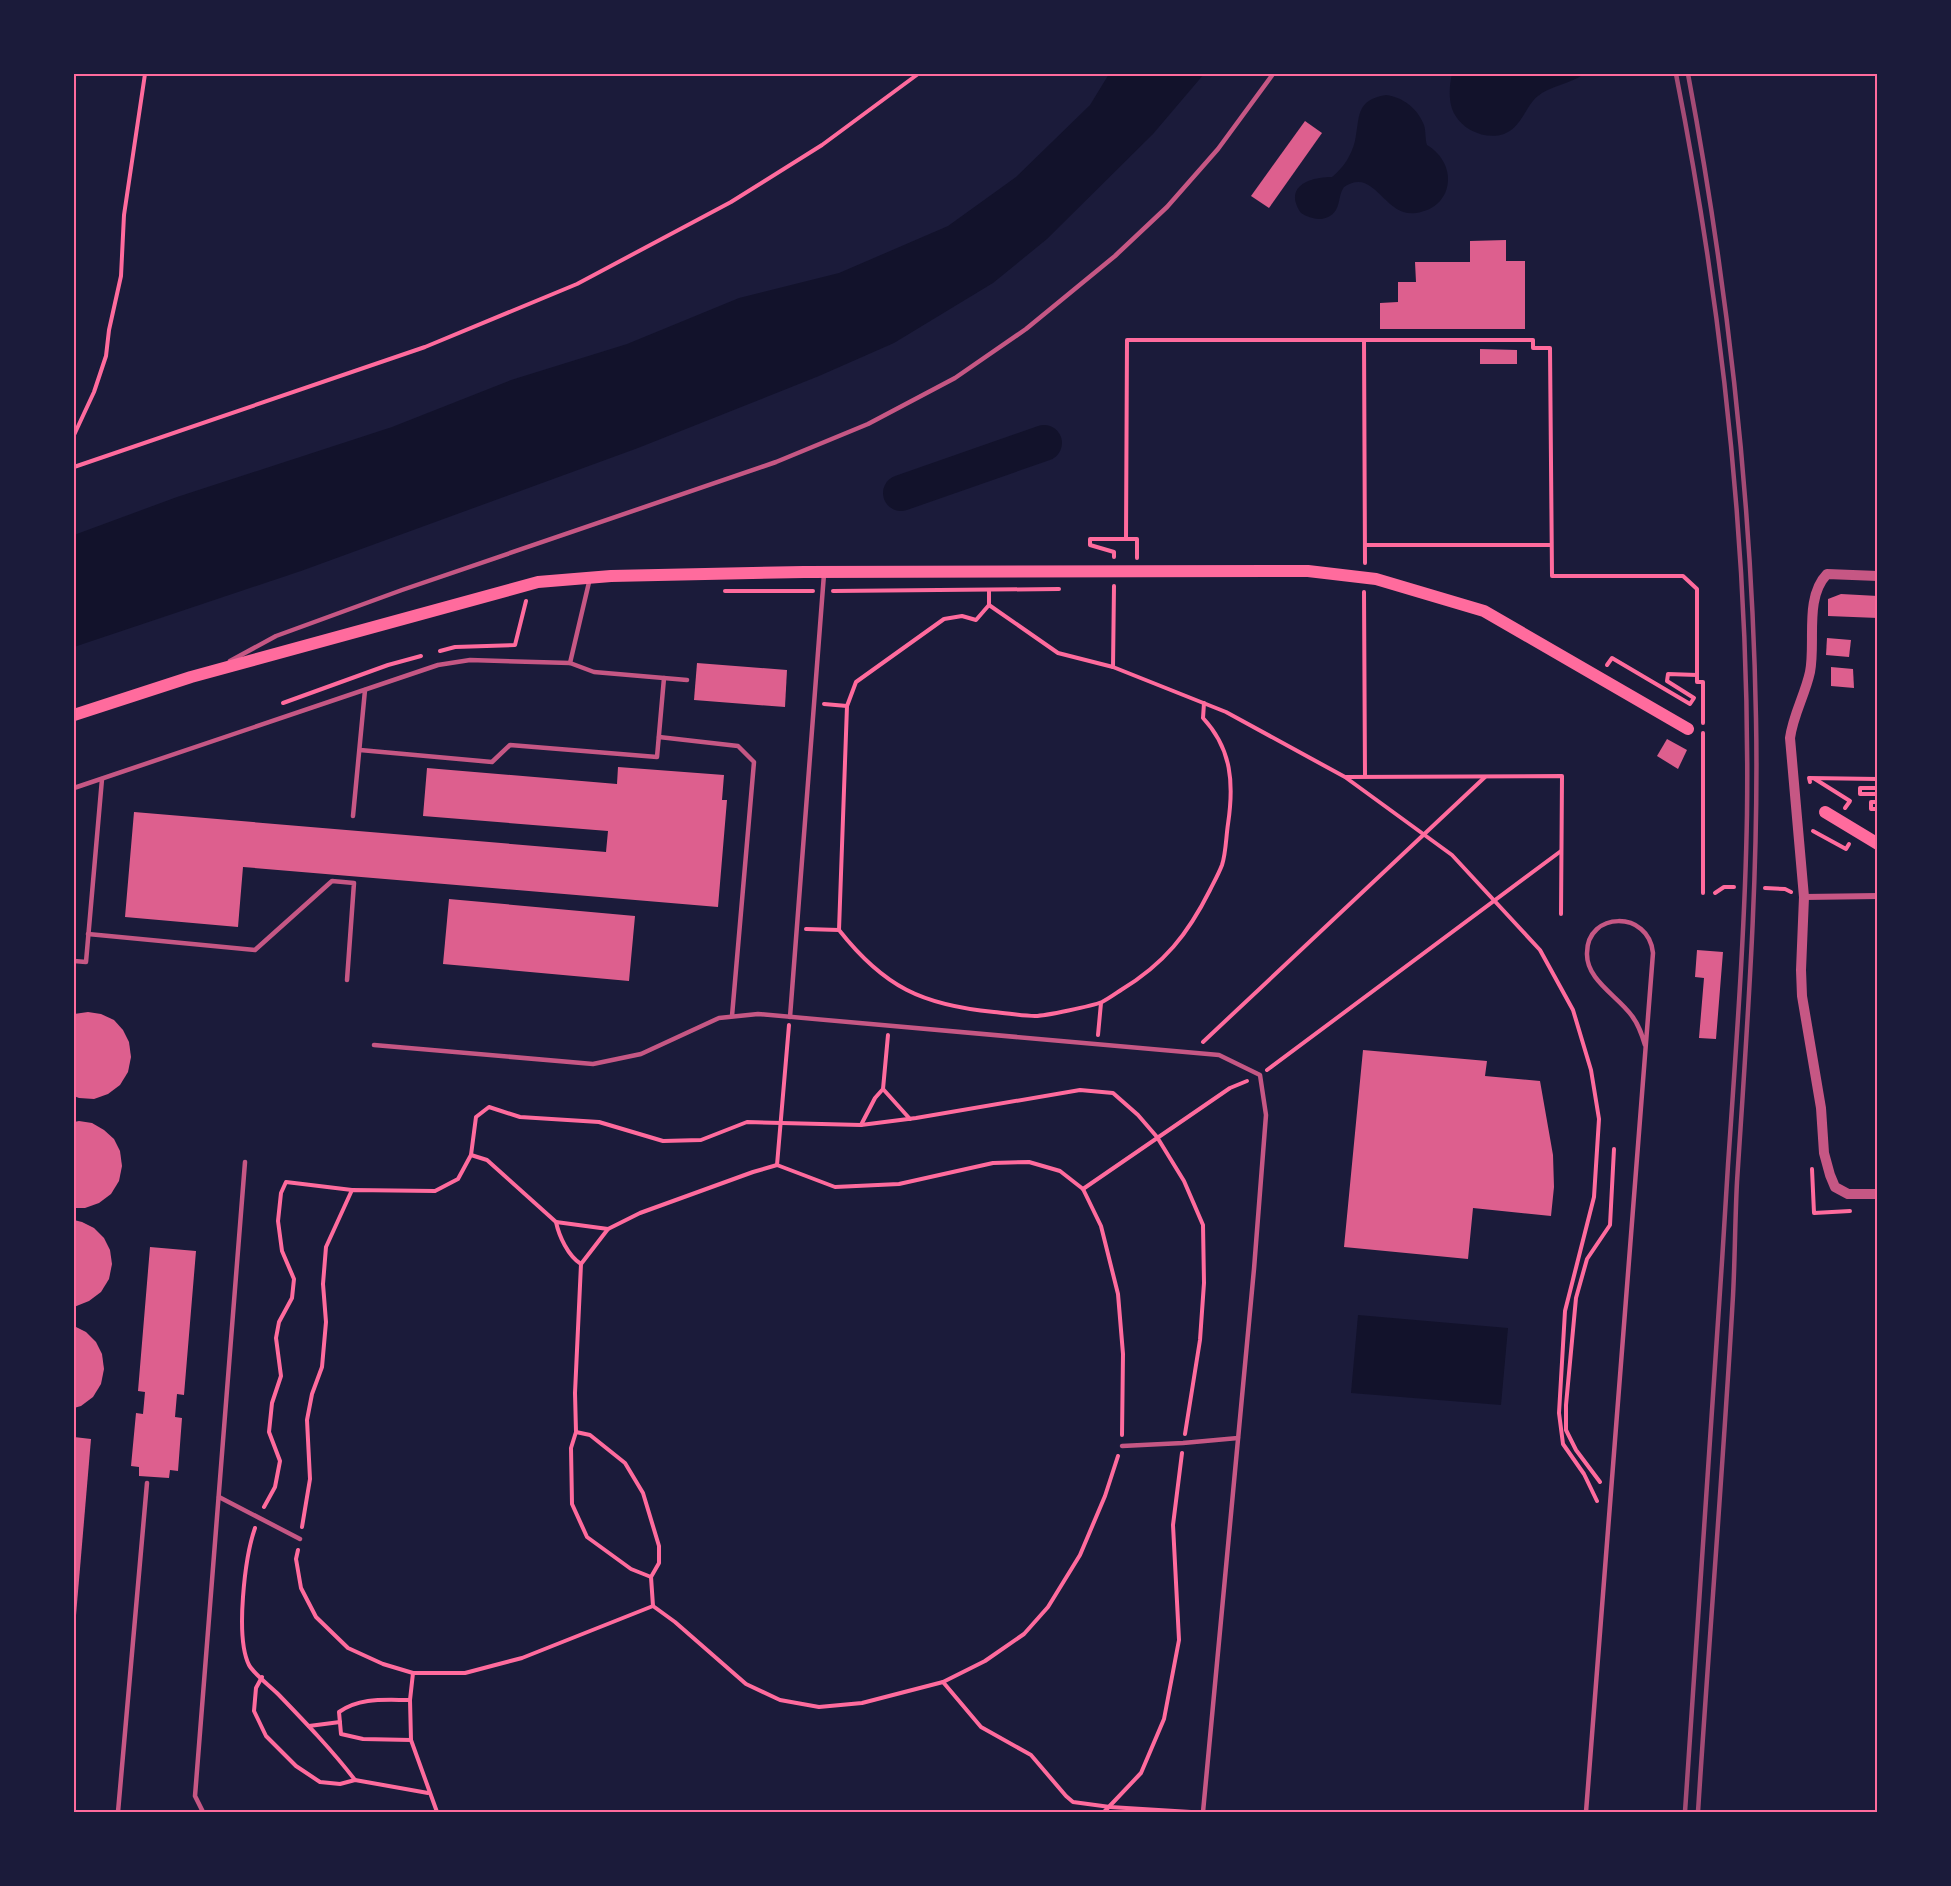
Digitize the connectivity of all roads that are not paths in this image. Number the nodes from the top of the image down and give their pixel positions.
1 (1273, 74) edge
2 (824, 572) junction
3 (1878, 576) edge
4 (590, 578) junction
5 (570, 663) junction
6 (212, 671) junction
7 (664, 678) junction
8 (687, 680) dead end
9 (365, 690) junction
10 (74, 715) edge
11 (1688, 729) dead end
12 (659, 737) junction
13 (360, 750) junction
14 (102, 779) junction
15 (74, 788) edge
16 (1825, 812) dead end
17 (353, 816) dead end
18 (1878, 844) edge
19 (1878, 896) edge
20 (1803, 897) junction
21 (88, 934) junction
22 (74, 961) edge
23 (347, 980) dead end
24 (732, 1016) junction
25 (790, 1017) junction
26 (374, 1045) dead end
27 (1646, 1046) junction
28 (245, 1162) dead end
29 (1878, 1194) edge
30 (1238, 1438) junction
31 (1122, 1446) road end
32 (147, 1483) dead end
33 (219, 1497) junction
34 (300, 1539) road end
35 (118, 1812) edge
36 (203, 1812) edge
37 (1203, 1812) edge
38 (1586, 1812) edge

1 - 6 lane
2 - 4 main road
2 - 11 main road
2 - 25 lane
3 - 20 street
4 - 5 lane
4 - 6 main road
5 - 7 lane
5 - 9 lane
6 - 10 main road
7 - 8 lane
7 - 12 lane
9 - 13 lane
9 - 14 lane
12 - 13 lane
12 - 24 lane
13 - 17 lane
14 - 15 lane
14 - 21 lane
16 - 18 main road
19 - 20 street
20 - 29 street
21 - 22 lane
21 - 23 lane
24 - 25 lane
24 - 26 lane
25 - 30 lane
27 - 27 lane
27 - 38 lane
28 - 33 lane
30 - 31 lane
30 - 37 lane
32 - 35 lane
33 - 34 lane
33 - 36 lane

